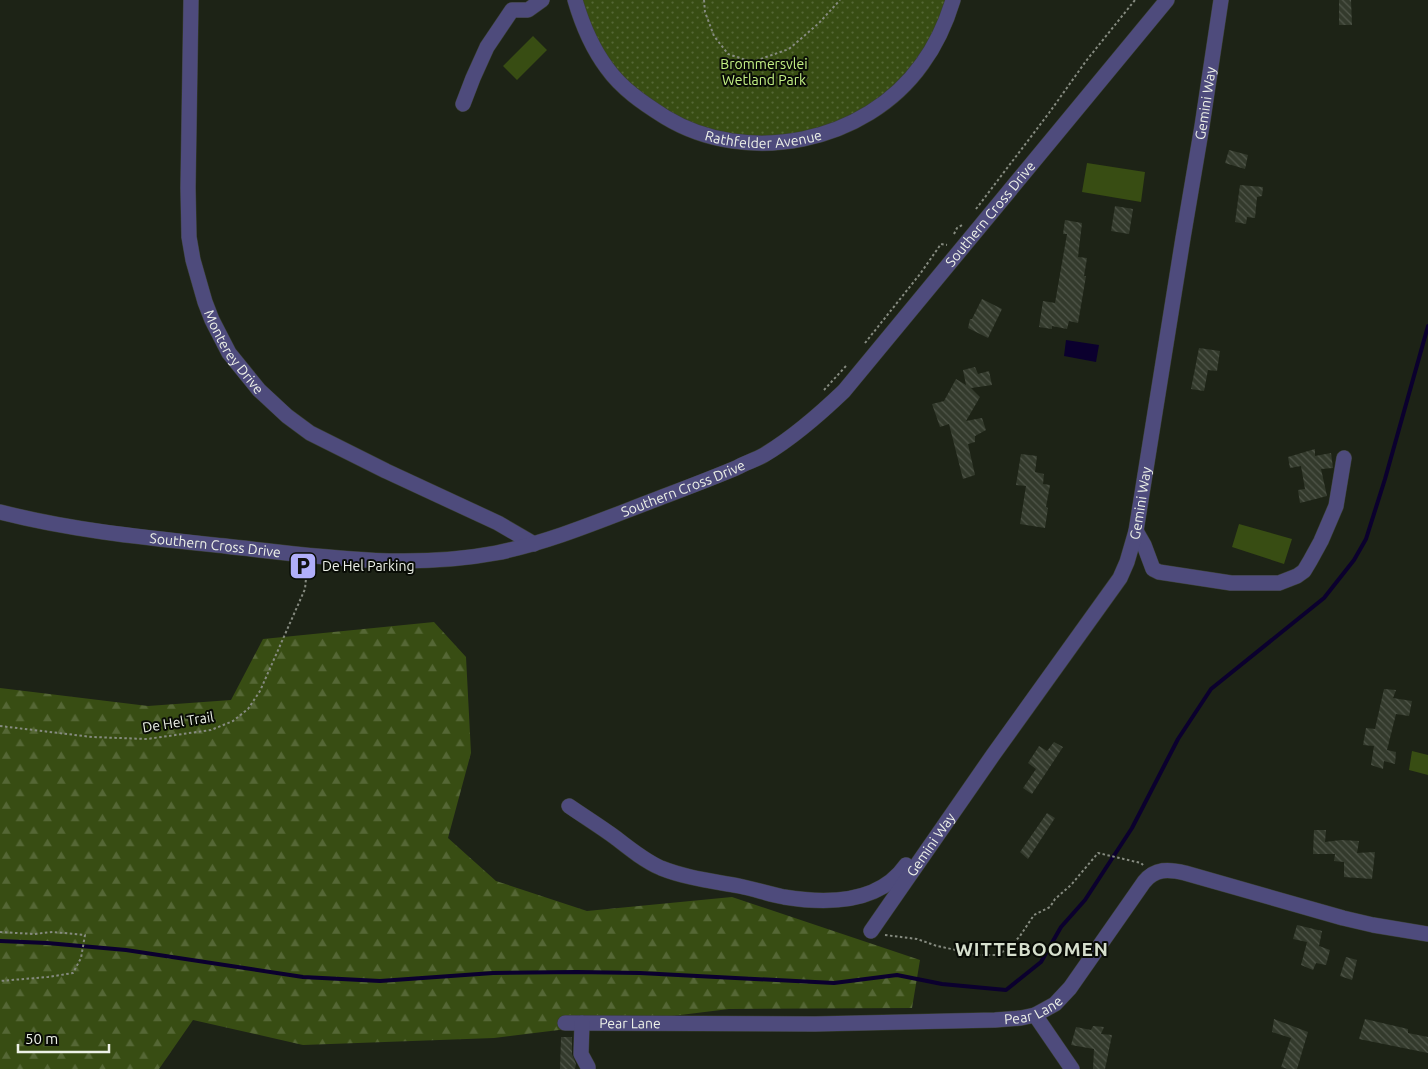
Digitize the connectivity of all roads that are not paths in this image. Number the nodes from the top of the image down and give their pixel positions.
1 (191, 0) edge
2 (542, 0) edge
3 (575, 0) edge
4 (954, 0) edge
5 (1167, 0) edge
6 (1221, 0) edge
7 (463, 104) dead end
8 (1344, 458) dead end
9 (0, 512) edge
10 (1136, 531) junction
11 (534, 544) junction
12 (993, 755) junction
13 (569, 806) dead end
14 (873, 929) road end
15 (1428, 934) edge
16 (1035, 1015) junction
17 (565, 1023) dead end
18 (582, 1023) junction
19 (588, 1069) edge
20 (1072, 1069) edge

1 - 11 street, Monterey Drive
2 - 7 street
3 - 4 street, Rathfelder Avenue
5 - 11 street, Southern Cross Drive
6 - 10 street, Gemini Way
8 - 10 street
9 - 11 street, Southern Cross Drive
10 - 12 street, Gemini Way
12 - 13 street
12 - 14 street, Gemini Way
15 - 16 street, Pear Lane
16 - 18 street, Pear Lane
16 - 20 street
17 - 18 street, Pear Lane
18 - 19 street

